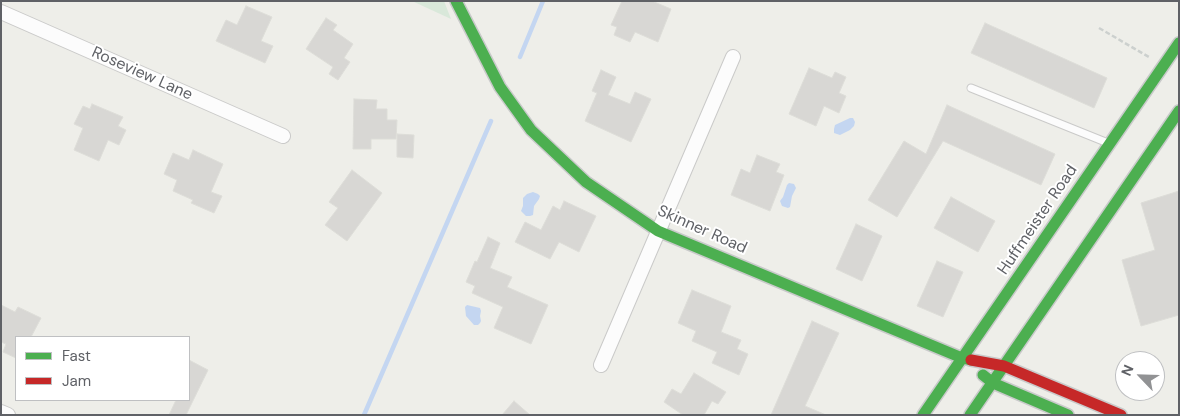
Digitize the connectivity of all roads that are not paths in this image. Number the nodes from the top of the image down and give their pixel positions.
1 (456, 1) edge
2 (1, 12) edge
3 (1179, 43) edge
4 (733, 57) dead end
5 (971, 88) dead end
6 (1179, 111) edge
7 (283, 136) dead end
8 (1110, 144) junction
9 (658, 231) junction
10 (962, 358) junction
11 (601, 364) dead end
12 (1004, 366) junction
13 (992, 383) junction
14 (1, 412) edge
15 (973, 414) edge
16 (8, 415) edge
17 (923, 415) edge
18 (1068, 415) edge
19 (1121, 415) edge

1 - 9 street, Skinner Road
2 - 7 street, Roseview Lane
3 - 8 street, Huffmeister Road
4 - 9 street
5 - 8 lane
6 - 12 street
8 - 10 street, Huffmeister Road
9 - 10 street, Skinner Road
9 - 11 street
10 - 12 street, Skinner Road
10 - 13 street, Skinner Road
10 - 17 street, Huffmeister Road
12 - 13 street
12 - 19 street, Skinner Road
13 - 15 street
13 - 18 street, Skinner Road
14 - 16 street

